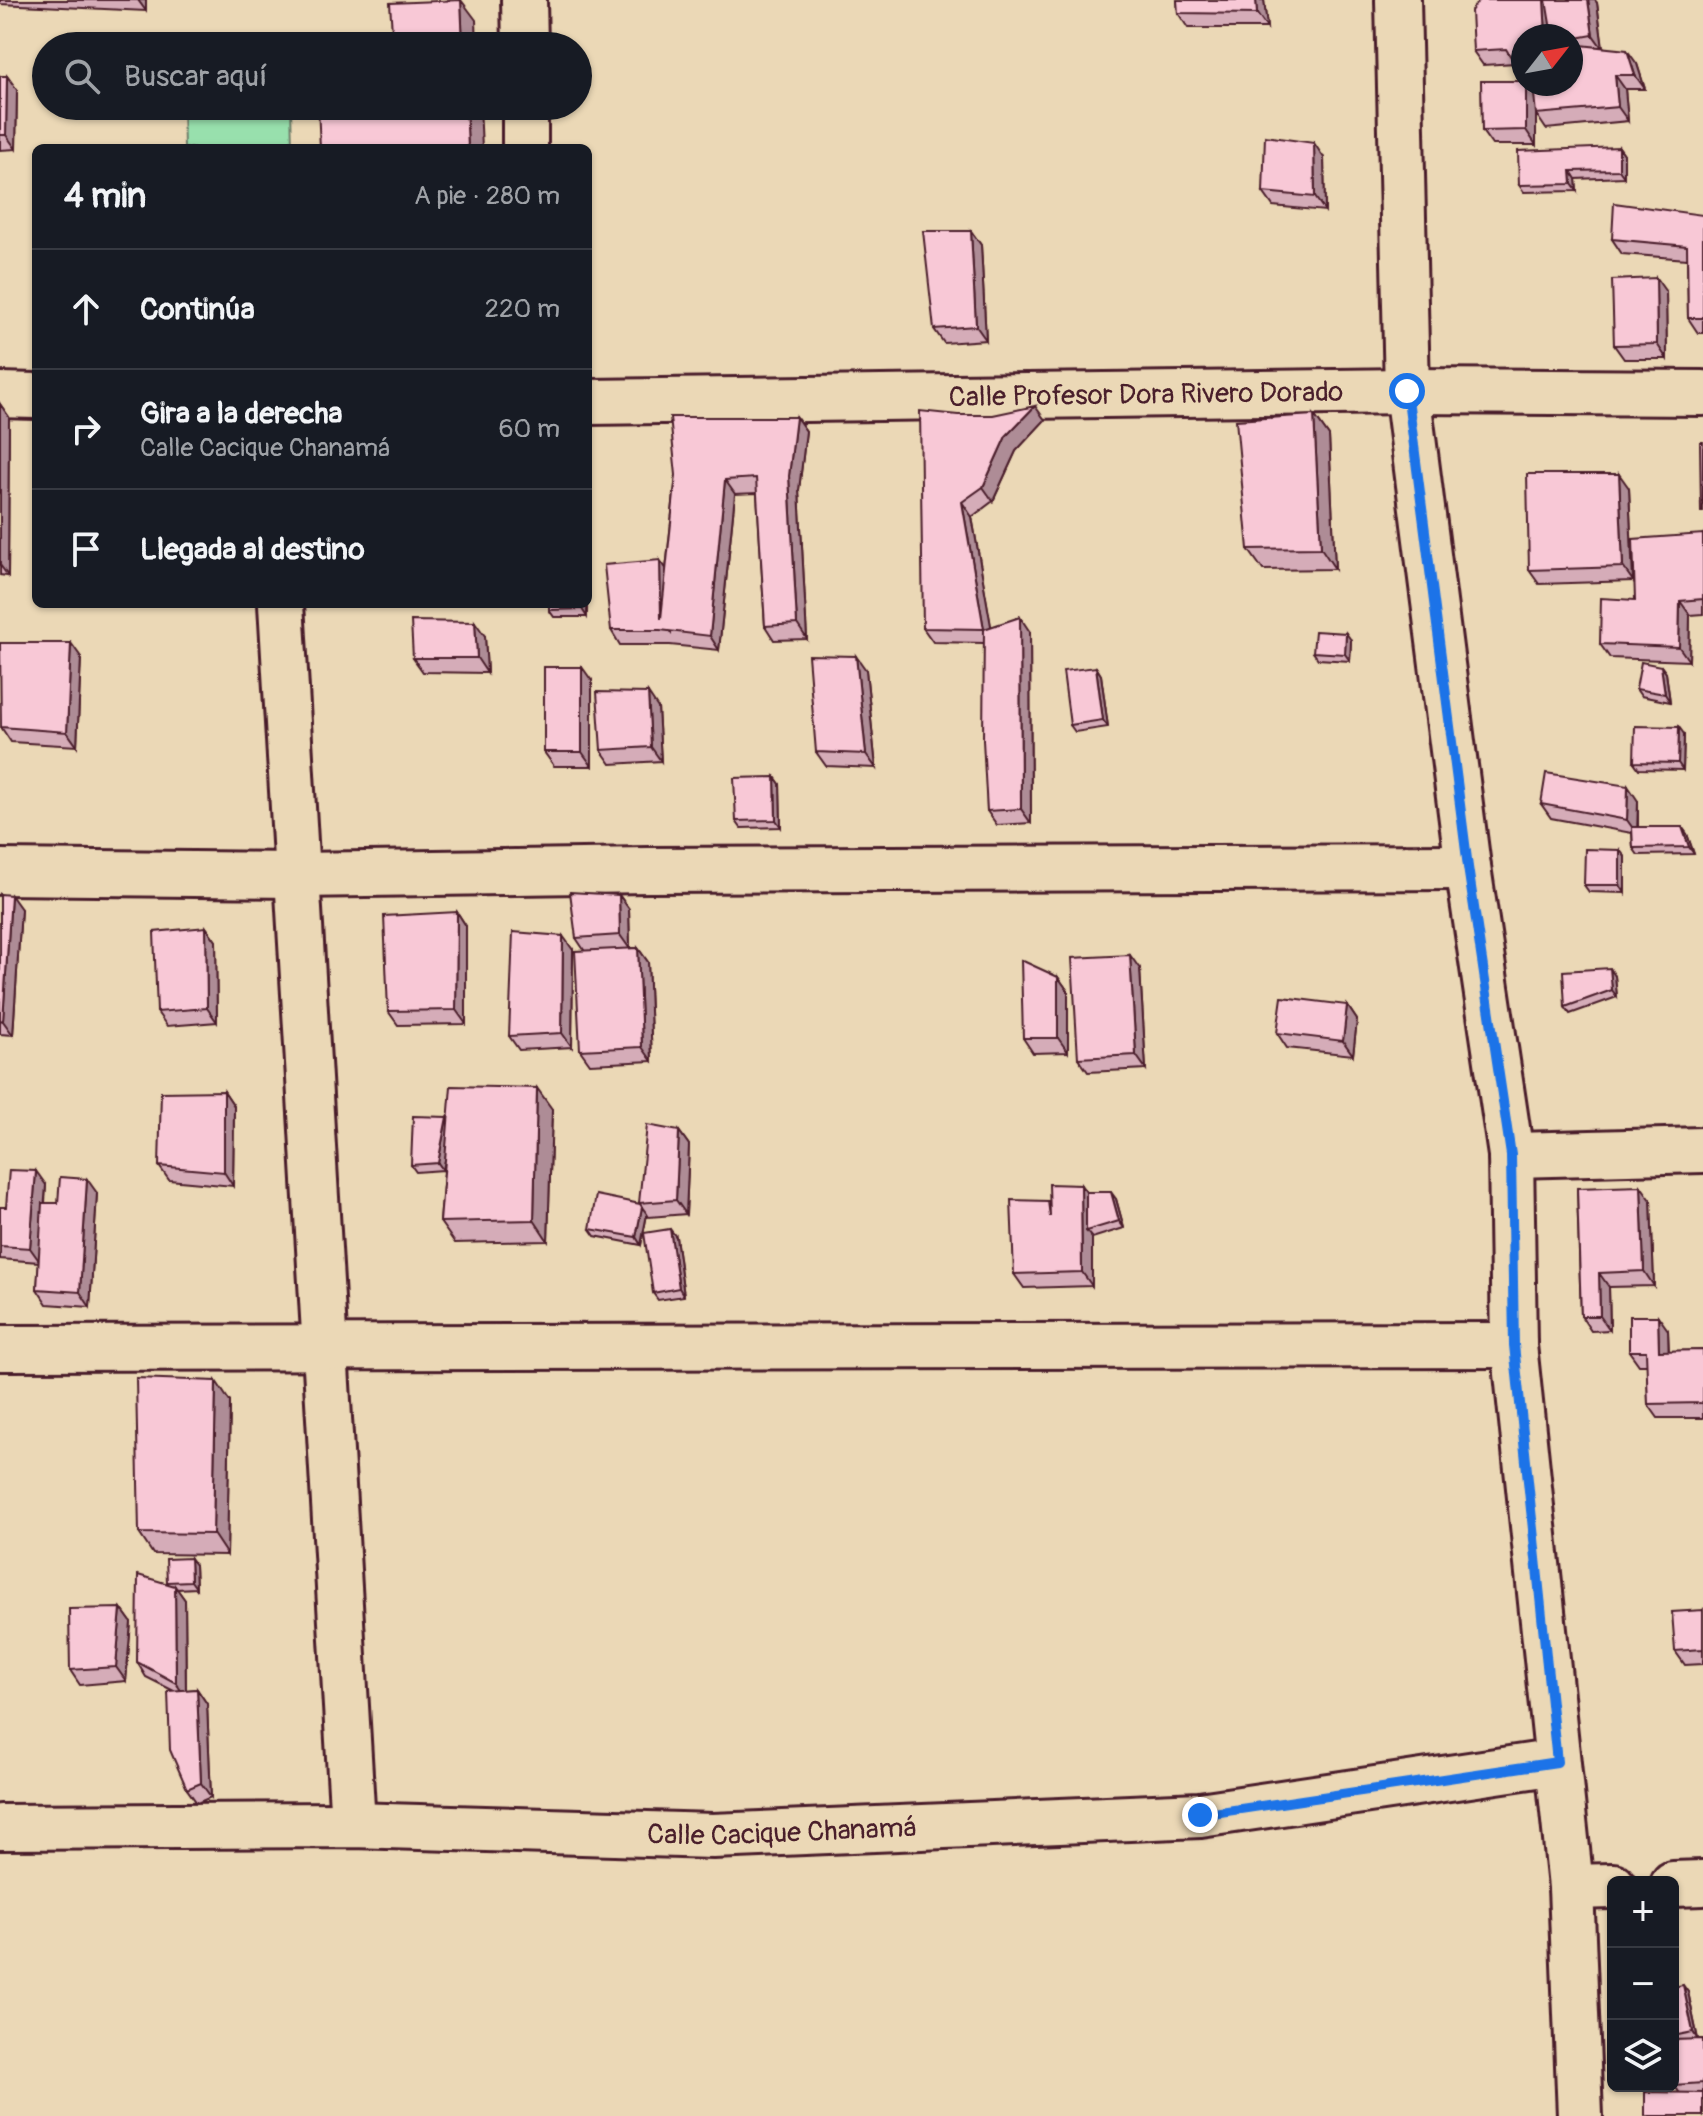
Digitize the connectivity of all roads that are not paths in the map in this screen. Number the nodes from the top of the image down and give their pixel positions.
1 (524, 0) edge
2 (1398, 0) edge
3 (525, 32) edge
4 (525, 120) edge
5 (525, 144) edge
6 (1407, 391) junction
7 (1703, 393) edge
8 (0, 395) edge
9 (32, 396) edge
10 (592, 402) edge
11 (281, 608) edge
12 (1468, 867) junction
13 (0, 872) edge
14 (298, 875) junction
15 (1703, 1150) edge
16 (1511, 1155) junction
17 (1514, 1345) junction
18 (0, 1348) edge
19 (326, 1348) junction
20 (1557, 1762) junction
21 (353, 1825) junction
22 (0, 1827) edge
23 (1703, 1883) edge
24 (1679, 1884) edge
25 (1592, 1887) edge
26 (1580, 2116) edge

1 - 3 street
2 - 6 street
4 - 5 street
6 - 7 street, Calle Profesor Dora Rivero Dorado
6 - 10 street, Calle Profesor Dora Rivero Dorado
6 - 12 street
8 - 9 street
11 - 14 street
12 - 14 street
12 - 16 street
13 - 14 street
14 - 19 street
15 - 16 street
16 - 17 street
17 - 19 street
17 - 20 street
18 - 19 street
19 - 21 street
20 - 21 street, Calle Cacique Chanamá
20 - 25 street
21 - 22 street, Calle Cacique Chanamá
23 - 24 street
25 - 26 street

